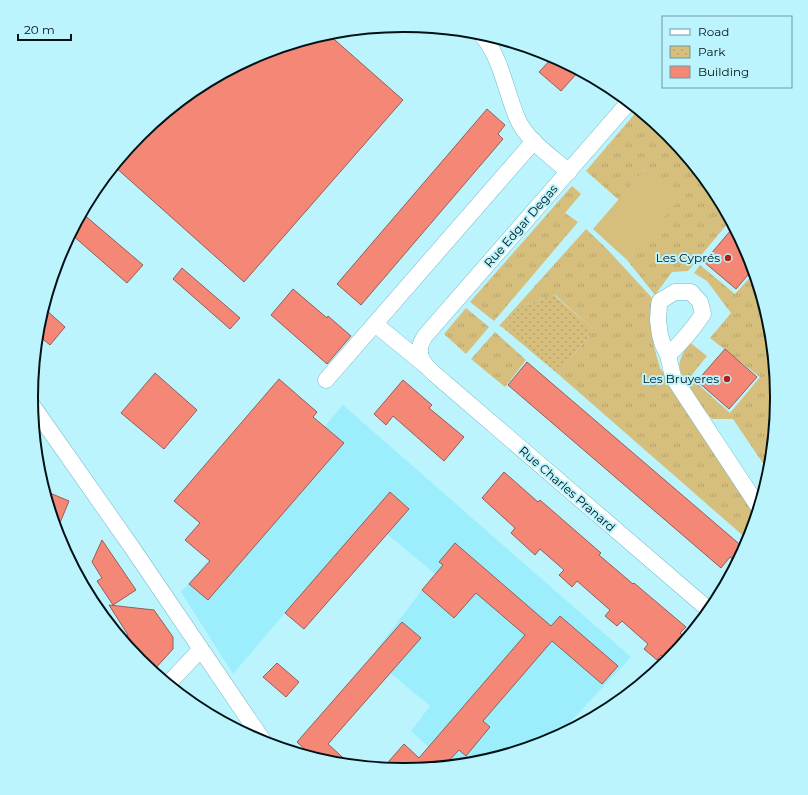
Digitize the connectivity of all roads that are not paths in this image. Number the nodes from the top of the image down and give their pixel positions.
1 (486, 41) edge
2 (625, 107) edge
3 (534, 141) junction
4 (568, 172) junction
5 (375, 324) junction
6 (668, 355) dead end
7 (423, 359) junction
8 (326, 380) dead end
9 (39, 422) edge
10 (754, 501) edge
11 (704, 606) edge
12 (201, 649) junction
13 (172, 680) edge
14 (257, 732) edge

1 - 3 street
2 - 4 street, Rue Edgar Degas
3 - 4 street
3 - 5 street
4 - 7 street, Rue Edgar Degas
5 - 7 street, Rue Charles Pranard
5 - 8 street
6 - 10 street
7 - 11 street, Rue Charles Pranard
9 - 12 street
12 - 13 street
12 - 14 street

